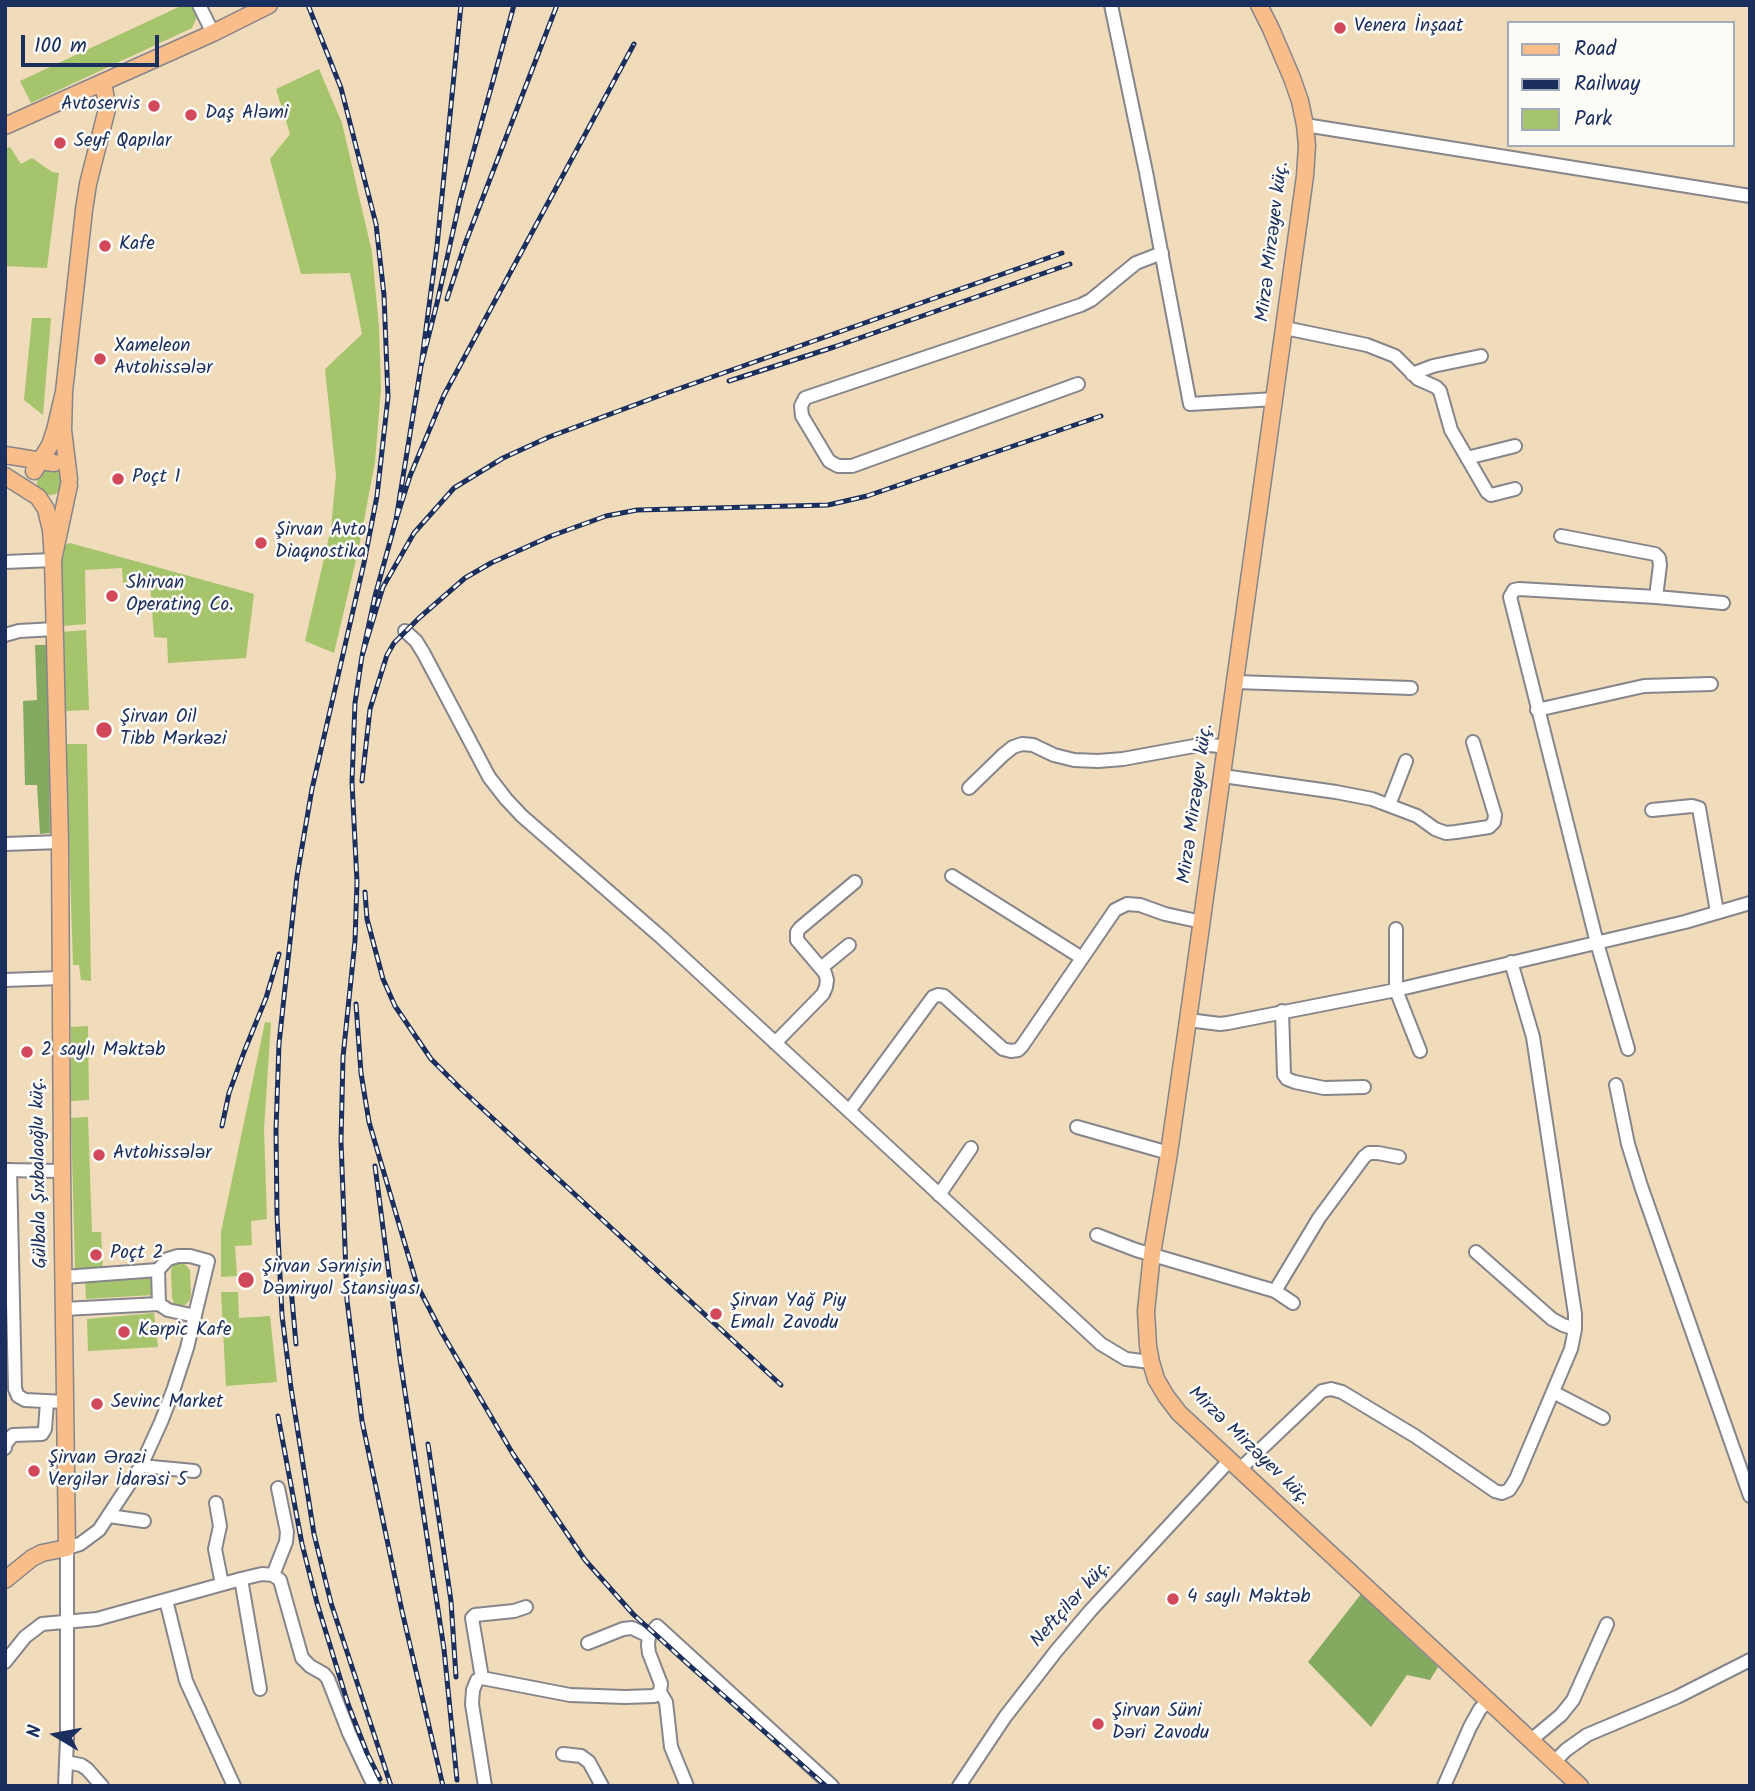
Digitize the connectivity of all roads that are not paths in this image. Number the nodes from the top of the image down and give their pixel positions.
1 (199, 5) edge
2 (269, 5) edge
3 (1111, 5) edge
4 (1259, 5) edge
5 (213, 33) junction
6 (103, 83) junction
7 (1305, 125) junction
8 (5, 126) edge
9 (1750, 196) edge
10 (1162, 253) junction
11 (1285, 328) junction
12 (1481, 356) dead end
13 (1412, 374) junction
14 (1078, 384) dead end
15 (64, 392) junction
16 (1275, 399) junction
17 (1515, 446) dead end
18 (5, 455) edge
19 (1466, 458) junction
20 (43, 465) junction
21 (5, 476) edge
22 (69, 482) junction
23 (1515, 489) dead end
24 (38, 497) junction
25 (1561, 536) dead end
26 (53, 561) junction
27 (5, 562) edge
28 (1656, 597) junction
29 (1723, 603) dead end
30 (55, 629) junction
31 (405, 631) dead end
32 (5, 635) edge
33 (1236, 682) junction
34 (1711, 684) dead end
35 (1411, 688) dead end
36 (1538, 710) junction
37 (1474, 742) dead end
38 (1227, 747) junction
39 (1406, 761) dead end
40 (1223, 776) junction
41 (969, 788) dead end
42 (1390, 805) junction
43 (1652, 810) dead end
44 (60, 842) junction
45 (5, 844) edge
46 (952, 876) dead end
47 (855, 882) dead end
48 (1750, 903) edge
49 (1717, 912) junction
50 (1202, 922) junction
51 (1396, 929) dead end
52 (1597, 943) junction
53 (849, 945) dead end
54 (1082, 958) junction
55 (1511, 962) junction
56 (821, 968) junction
57 (61, 978) junction
58 (5, 980) edge
59 (1396, 990) junction
60 (1282, 1012) junction
61 (1188, 1020) junction
62 (775, 1043) junction
63 (1628, 1049) dead end
64 (1420, 1051) dead end
65 (1616, 1084) dead end
66 (1364, 1087) dead end
67 (849, 1111) junction
68 (1077, 1127) dead end
69 (971, 1148) dead end
70 (1169, 1153) junction
71 (1399, 1157) dead end
72 (8, 1170) edge
73 (62, 1171) junction
74 (939, 1195) junction
75 (1097, 1235) dead end
76 (1476, 1252) dead end
77 (1152, 1254) junction
78 (158, 1270) junction
79 (64, 1277) junction
80 (1275, 1291) junction
81 (1293, 1303) dead end
82 (159, 1304) junction
83 (64, 1309) junction
84 (195, 1316) junction
85 (1575, 1329) junction
86 (1151, 1362) junction
87 (1553, 1392) junction
88 (47, 1402) junction
89 (65, 1402) junction
90 (1603, 1418) dead end
91 (5, 1448) edge
92 (141, 1466) junction
93 (1234, 1466) junction
94 (194, 1471) dead end
95 (278, 1488) dead end
96 (1750, 1496) edge
97 (216, 1503) dead end
98 (109, 1516) junction
99 (144, 1521) dead end
100 (67, 1548) junction
101 (273, 1575) junction
102 (241, 1579) junction
103 (5, 1580) edge
104 (222, 1584) junction
105 (166, 1600) junction
106 (526, 1608) dead end
107 (67, 1622) junction
108 (1607, 1624) dead end
109 (649, 1636) junction
110 (588, 1643) dead end
111 (1750, 1660) edge
112 (5, 1661) edge
113 (482, 1678) junction
114 (260, 1689) dead end
115 (660, 1692) junction
116 (1489, 1700) junction
117 (1531, 1740) junction
118 (563, 1754) dead end
119 (66, 1762) junction
120 (1554, 1762) junction
121 (65, 1786) edge
122 (102, 1786) edge
123 (234, 1786) edge
124 (374, 1786) edge
125 (485, 1786) edge
126 (602, 1786) edge
127 (687, 1786) edge
128 (832, 1786) edge
129 (959, 1786) edge
130 (1444, 1786) edge
131 (1580, 1786) edge

1 - 5 street
2 - 5 main road
3 - 10 street
4 - 7 main road, Mirzə Mirzəyev küç.
5 - 6 main road
6 - 8 main road
6 - 15 main road
7 - 9 street
7 - 11 main road, Mirzə Mirzəyev küç.
10 - 14 street
10 - 16 street
11 - 13 street
11 - 16 main road, Mirzə Mirzəyev küç.
12 - 13 street
13 - 19 street
15 - 20 main road
15 - 22 main road
16 - 33 main road, Mirzə Mirzəyev küç.
17 - 19 street
18 - 20 main road
19 - 23 street
20 - 22 main road
20 - 24 main road
21 - 24 main road
22 - 24 main road
22 - 26 main road
24 - 26 main road
25 - 28 street
26 - 27 street
26 - 30 main road, Gülbala Şıxbalaoğlu küç.
28 - 29 street
28 - 36 street
30 - 32 street
30 - 44 main road, Gülbala Şıxbalaoğlu küç.
31 - 62 street
33 - 35 street
33 - 38 main road, Mirzə Mirzəyev küç.
34 - 36 street
36 - 52 street
37 - 42 street
38 - 40 main road, Mirzə Mirzəyev küç.
38 - 41 street
39 - 42 street
40 - 42 street
40 - 50 main road, Mirzə Mirzəyev küç.
43 - 49 street
44 - 45 street
44 - 57 main road, Gülbala Şıxbalaoğlu küç.
46 - 54 street
47 - 56 street
48 - 49 street
49 - 52 street
50 - 54 street
50 - 61 main road, Mirzə Mirzəyev küç.
51 - 59 street
52 - 55 street
52 - 63 street
53 - 56 street
54 - 67 street
55 - 59 street
55 - 85 street
56 - 62 street
57 - 58 street
57 - 73 main road, Gülbala Şıxbalaoğlu küç.
59 - 60 street
59 - 64 street
60 - 61 street
60 - 66 street
61 - 70 main road, Mirzə Mirzəyev küç.
62 - 67 street
65 - 96 street
67 - 74 street
68 - 70 street
69 - 74 street
70 - 77 main road, Mirzə Mirzəyev küç.
71 - 80 street
72 - 73 street
72 - 88 street
73 - 79 main road, Gülbala Şıxbalaoğlu küç.
74 - 86 street
75 - 77 street
76 - 85 street
77 - 80 street
77 - 86 main road, Mirzə Mirzəyev küç.
78 - 79 street
78 - 82 street
78 - 84 street
79 - 83 main road, Gülbala Şıxbalaoğlu küç.
80 - 81 street
82 - 83 street
82 - 84 street
83 - 89 main road, Gülbala Şıxbalaoğlu küç.
84 - 92 street
85 - 87 street
86 - 93 main road, Mirzə Mirzəyev küç.
87 - 90 street
87 - 93 street, Neftçilər küç.
88 - 89 street
88 - 91 street
89 - 100 main road, Gülbala Şıxbalaoğlu küç.
92 - 94 street
92 - 98 street
93 - 116 main road, Mirzə Mirzəyev küç.
93 - 129 street, Neftçilər küç.
95 - 101 street
97 - 104 street
98 - 99 street
98 - 100 street
100 - 103 main road
100 - 107 street, Gülbala Şıxbalaoğlu küç.
101 - 102 street
101 - 124 street
102 - 104 street
102 - 114 street
104 - 105 street
105 - 107 street
105 - 123 street
106 - 113 street
107 - 112 street
107 - 119 street, Gülbala Şıxbalaoğlu küç.
108 - 117 street
109 - 110 street
109 - 115 street
109 - 128 street
111 - 120 street
113 - 115 street
113 - 125 street
115 - 127 street
116 - 117 main road, Mirzə Mirzəyev küç.
116 - 130 street
117 - 120 main road, Mirzə Mirzəyev küç.
118 - 126 street
119 - 121 street, Gülbala Şıxbalaoğlu küç.
119 - 122 street
120 - 131 main road, Mirzə Mirzəyev küç.

